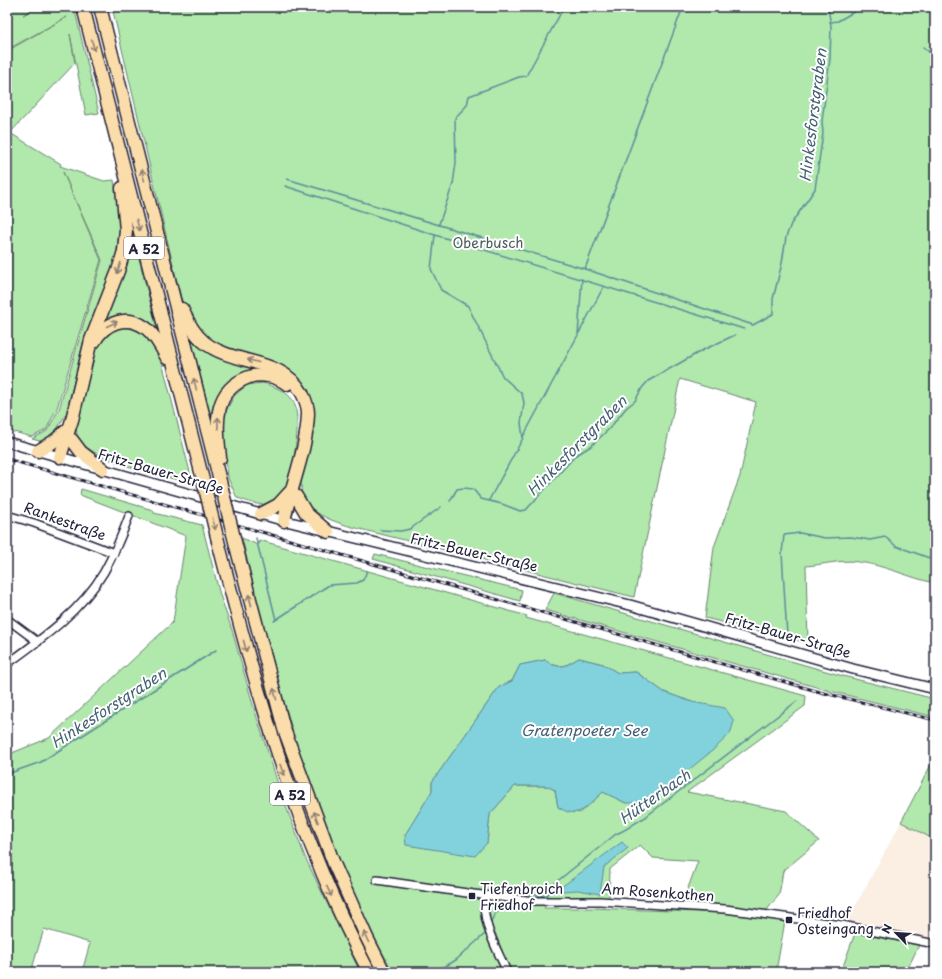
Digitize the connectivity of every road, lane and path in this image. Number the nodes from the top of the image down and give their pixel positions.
1 (83, 7) edge
2 (100, 7) edge
3 (112, 119) junction
4 (170, 281) junction
5 (88, 353) junction
6 (177, 377) junction
7 (306, 427) junction
8 (70, 430) junction
9 (7, 442) edge
10 (38, 451) junction
11 (63, 458) junction
12 (103, 469) junction
13 (222, 489) junction
14 (293, 490) junction
15 (261, 514) junction
16 (7, 515) edge
17 (129, 516) dead end
18 (287, 521) junction
19 (328, 532) junction
20 (114, 553) junction
21 (7, 619) edge
22 (38, 642) junction
23 (7, 664) edge
24 (935, 689) edge
25 (377, 880) dead end
26 (485, 895) junction
27 (935, 944) edge
28 (369, 972) edge
29 (384, 972) edge
30 (507, 972) edge

1 -> 3 highway, A 52
4 -> 2 highway, A 52
3 -> 5 highway
3 -> 6 highway, A 52
7 -> 4 highway
13 -> 4 highway, A 52
5 -> 6 highway
5 - 8 highway
6 -> 28 highway, A 52, bridge
13 -> 7 highway
7 - 14 highway
8 - 10 highway
8 - 11 highway
8 - 12 highway
9 - 10 main road, Fritz-Bauer-Straße
10 - 11 main road, Fritz-Bauer-Straße
11 - 12 main road, Fritz-Bauer-Straße
12 - 15 main road, Fritz-Bauer-Straße
29 -> 13 highway, A 52, bridge
14 - 15 highway
14 - 18 highway
14 - 19 highway
15 - 18 main road, Fritz-Bauer-Straße
16 - 20 street, Rankestraße
17 - 20 street
18 - 19 main road, Fritz-Bauer-Straße
19 - 24 main road, Fritz-Bauer-Straße
20 - 22 street
21 - 22 street
22 - 23 street
25 - 26 street, Am Rosenkothen
26 - 27 street, Am Rosenkothen
26 - 30 street

